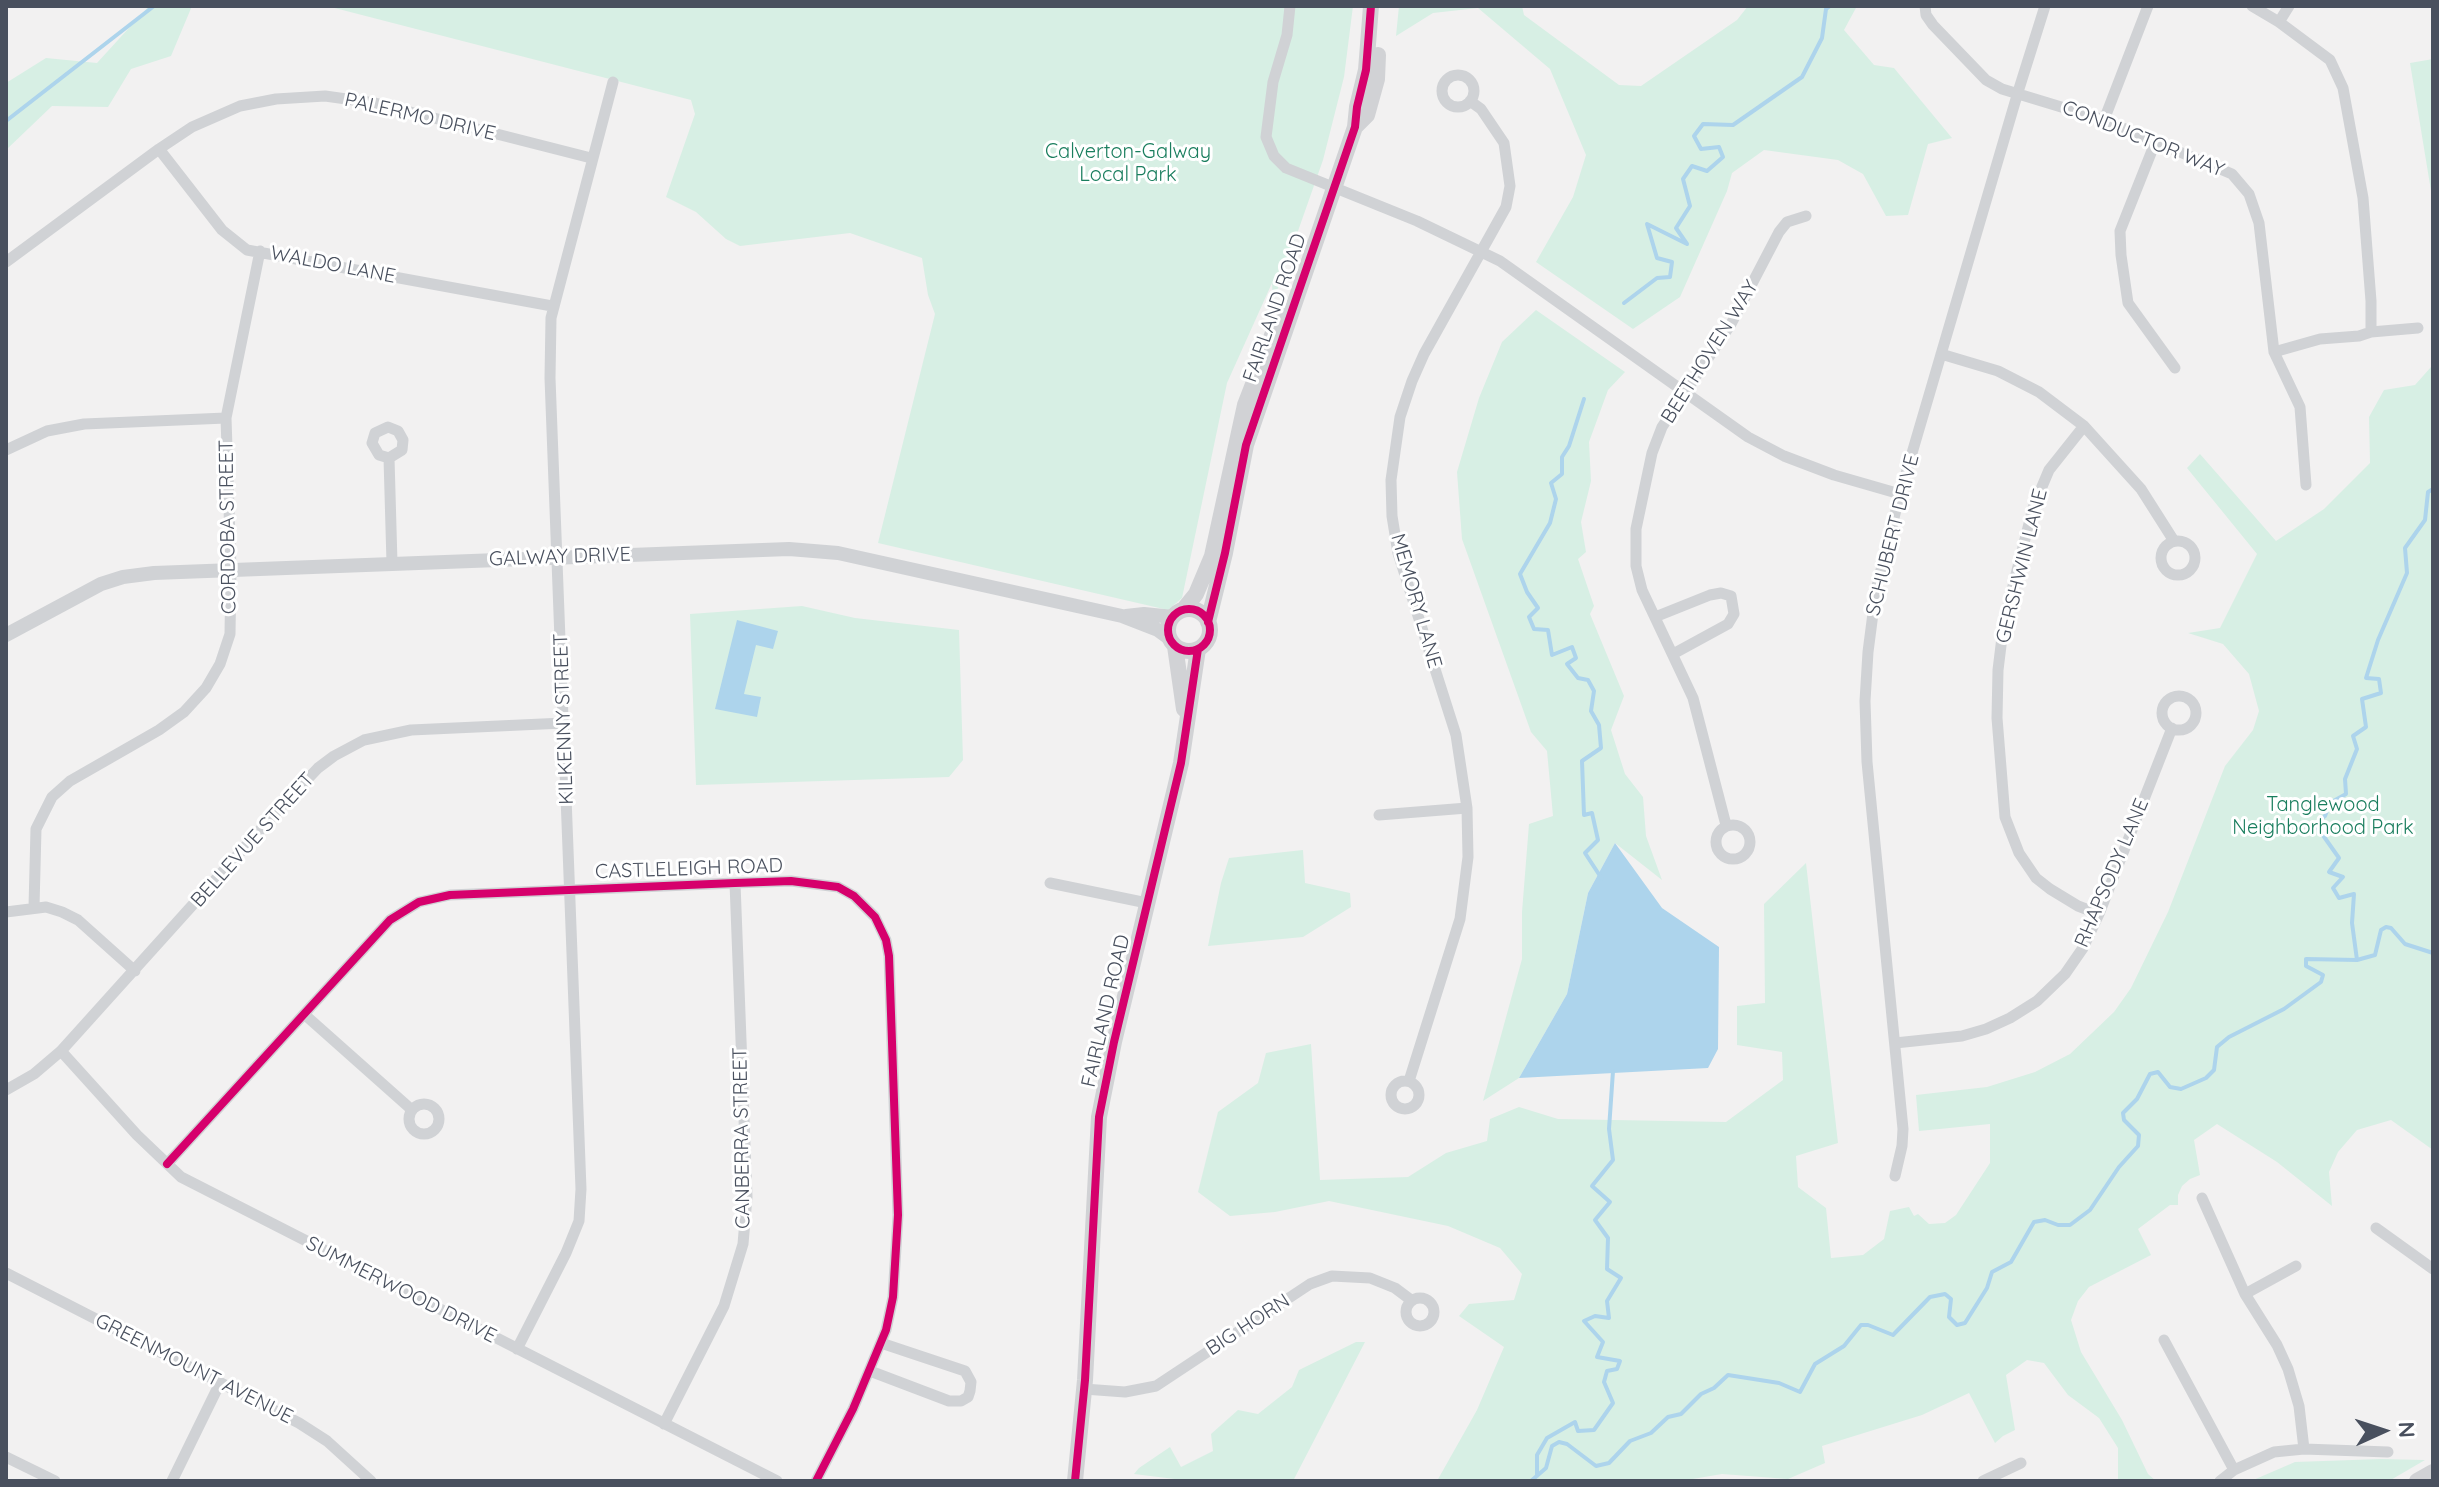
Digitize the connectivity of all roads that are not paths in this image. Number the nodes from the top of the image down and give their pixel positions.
1 (1290, 6) edge
2 (1371, 6) edge
3 (1382, 6) edge
4 (1925, 6) edge
5 (2045, 6) edge
6 (2148, 6) edge
7 (2252, 6) edge
8 (2289, 6) edge
9 (2279, 22) junction
10 (613, 82) dead end
11 (2018, 92) junction
12 (1470, 101) dead end
13 (2104, 120) junction
14 (1355, 127) junction
15 (2155, 143) junction
16 (159, 149) junction
17 (591, 158) junction
18 (1335, 188) junction
19 (1806, 216) dead end
20 (1313, 246) junction
21 (260, 251) junction
22 (1482, 251) junction
23 (6, 262) edge
24 (552, 306) junction
25 (2418, 328) dead end
26 (2371, 332) junction
27 (2274, 352) junction
28 (1941, 354) junction
29 (2175, 368) dead end
30 (1684, 394) junction
31 (226, 418) junction
32 (2084, 426) junction
33 (6, 450) edge
34 (389, 458) dead end
35 (2306, 485) dead end
36 (1900, 494) junction
37 (2174, 541) dead end
38 (558, 557) junction
39 (392, 563) junction
40 (231, 569) junction
41 (1178, 613) junction
42 (1122, 616) junction
43 (1655, 617) junction
44 (1208, 622) junction
45 (6, 635) edge
46 (1172, 642) junction
47 (1198, 649) junction
48 (1673, 654) junction
49 (564, 723) junction
50 (1187, 723) junction
51 (2172, 728) dead end
52 (1467, 808) junction
53 (1379, 815) dead end
54 (1726, 825) dead end
55 (735, 883) junction
56 (1050, 883) dead end
57 (570, 890) junction
58 (1147, 903) junction
59 (34, 907) junction
60 (6, 912) edge
61 (2099, 914) junction
62 (135, 971) junction
63 (304, 1014) junction
64 (1895, 1043) junction
65 (61, 1051) junction
66 (1409, 1081) dead end
67 (6, 1090) edge
68 (412, 1110) dead end
69 (167, 1164) junction
70 (1895, 1176) dead end
71 (2202, 1198) dead end
72 (2376, 1228) dead end
73 (2296, 1266) dead end
74 (2433, 1269) edge
75 (6, 1273) edge
76 (2245, 1294) junction
77 (1411, 1300) dead end
78 (2164, 1340) dead end
79 (881, 1343) junction
80 (517, 1349) junction
81 (870, 1371) junction
82 (220, 1383) junction
83 (1084, 1389) junction
84 (664, 1424) junction
85 (2304, 1449) junction
86 (2388, 1452) dead end
87 (6, 1457) edge
88 (2021, 1463) dead end
89 (2234, 1470) junction
90 (2433, 1472) edge
91 (55, 1481) edge
92 (172, 1481) edge
93 (371, 1481) edge
94 (777, 1481) edge
95 (816, 1481) edge
96 (1075, 1481) edge
97 (1983, 1481) edge
98 (2220, 1481) edge
99 (2417, 1481) edge

1 - 18 street
2 - 14 main road, FAIRLAND ROAD
3 - 14 main road, FAIRLAND ROAD
4 - 11 street, CONDUCTOR WAY
5 - 11 street, SCHUBERT DRIVE
6 - 13 street
7 - 9 street
8 - 9 street
9 - 26 street
10 - 17 street, KILKENNY STREET
11 - 13 street, CONDUCTOR WAY
11 - 28 street, SCHUBERT DRIVE
12 - 22 street, MEMORY LANE
13 - 15 street, CONDUCTOR WAY
14 - 18 main road, FAIRLAND ROAD
15 - 27 street, CONDUCTOR WAY
15 - 29 street
16 - 17 street, PALERMO DRIVE
16 - 21 street, WALDO LANE
16 - 23 street, PALERMO DRIVE
17 - 24 street, KILKENNY STREET
18 - 20 main road, FAIRLAND ROAD
18 - 22 street
19 - 30 street, BEETHOVEN WAY
20 - 41 main road, FAIRLAND ROAD
20 - 44 main road, FAIRLAND ROAD
21 - 24 street, WALDO LANE
21 - 31 street, CORDOBA STREET
22 - 30 street
22 - 52 street, MEMORY LANE
24 - 38 street, KILKENNY STREET
25 - 26 street
26 - 27 street
27 - 35 street, CONDUCTOR WAY
28 - 32 street
28 - 36 street, SCHUBERT DRIVE
30 - 36 street
30 - 43 street, BEETHOVEN WAY
31 - 33 street
31 - 40 street, CORDOBA STREET
32 - 37 street
32 - 61 street, GERSHWIN LANE
34 - 39 street
36 - 64 street, SCHUBERT DRIVE
38 - 39 street, GALWAY DRIVE
38 - 42 street, GALWAY DRIVE
38 - 49 street, KILKENNY STREET
39 - 40 street, GALWAY DRIVE
40 - 45 street, GALWAY DRIVE
40 - 59 street, CORDOBA STREET
41 - 42 street, GALWAY DRIVE
41 - 44 main road
41 - 46 main road
42 - 46 street, GALWAY DRIVE
43 - 48 street, BEETHOVEN WAY
43 - 48 street
44 - 47 main road
46 - 47 main road
46 - 50 main road, FAIRLAND ROAD
47 - 50 main road, FAIRLAND ROAD
48 - 54 street, BEETHOVEN WAY
49 - 57 street, KILKENNY STREET
49 - 62 street, BELLEVUE STREET
50 - 58 main road, FAIRLAND ROAD
51 - 61 street, RHAPSODY LANE
52 - 53 street
52 - 66 street, MEMORY LANE
55 - 57 street, CASTLELEIGH ROAD
55 - 79 street, CASTLELEIGH ROAD
55 - 84 street, CANBERRA STREET
56 - 58 street
57 - 63 street, CASTLELEIGH ROAD
57 - 80 street, KILKENNY STREET
58 - 83 main road, FAIRLAND ROAD
59 - 60 street
59 - 62 street
61 - 64 street, RHAPSODY LANE
62 - 65 street, BELLEVUE STREET
63 - 68 street
63 - 69 street, CASTLELEIGH ROAD
64 - 70 street, SCHUBERT DRIVE
65 - 67 street, BELLEVUE STREET
65 - 69 street, SUMMERWOOD DRIVE
69 - 80 street, SUMMERWOOD DRIVE
71 - 76 street
72 - 74 street
73 - 76 street
75 - 82 street, GREENMOUNT AVENUE
76 - 85 street
77 - 83 street, BIG HORN
78 - 89 street
79 - 81 street, CASTLELEIGH ROAD
79 - 81 street
80 - 84 street, SUMMERWOOD DRIVE
81 - 95 street, CASTLELEIGH ROAD
82 - 92 street
82 - 93 street, GREENMOUNT AVENUE
83 - 96 main road, FAIRLAND ROAD
84 - 94 street, SUMMERWOOD DRIVE
85 - 86 street
85 - 89 street
87 - 91 street
88 - 97 street
89 - 98 street
90 - 99 main road

